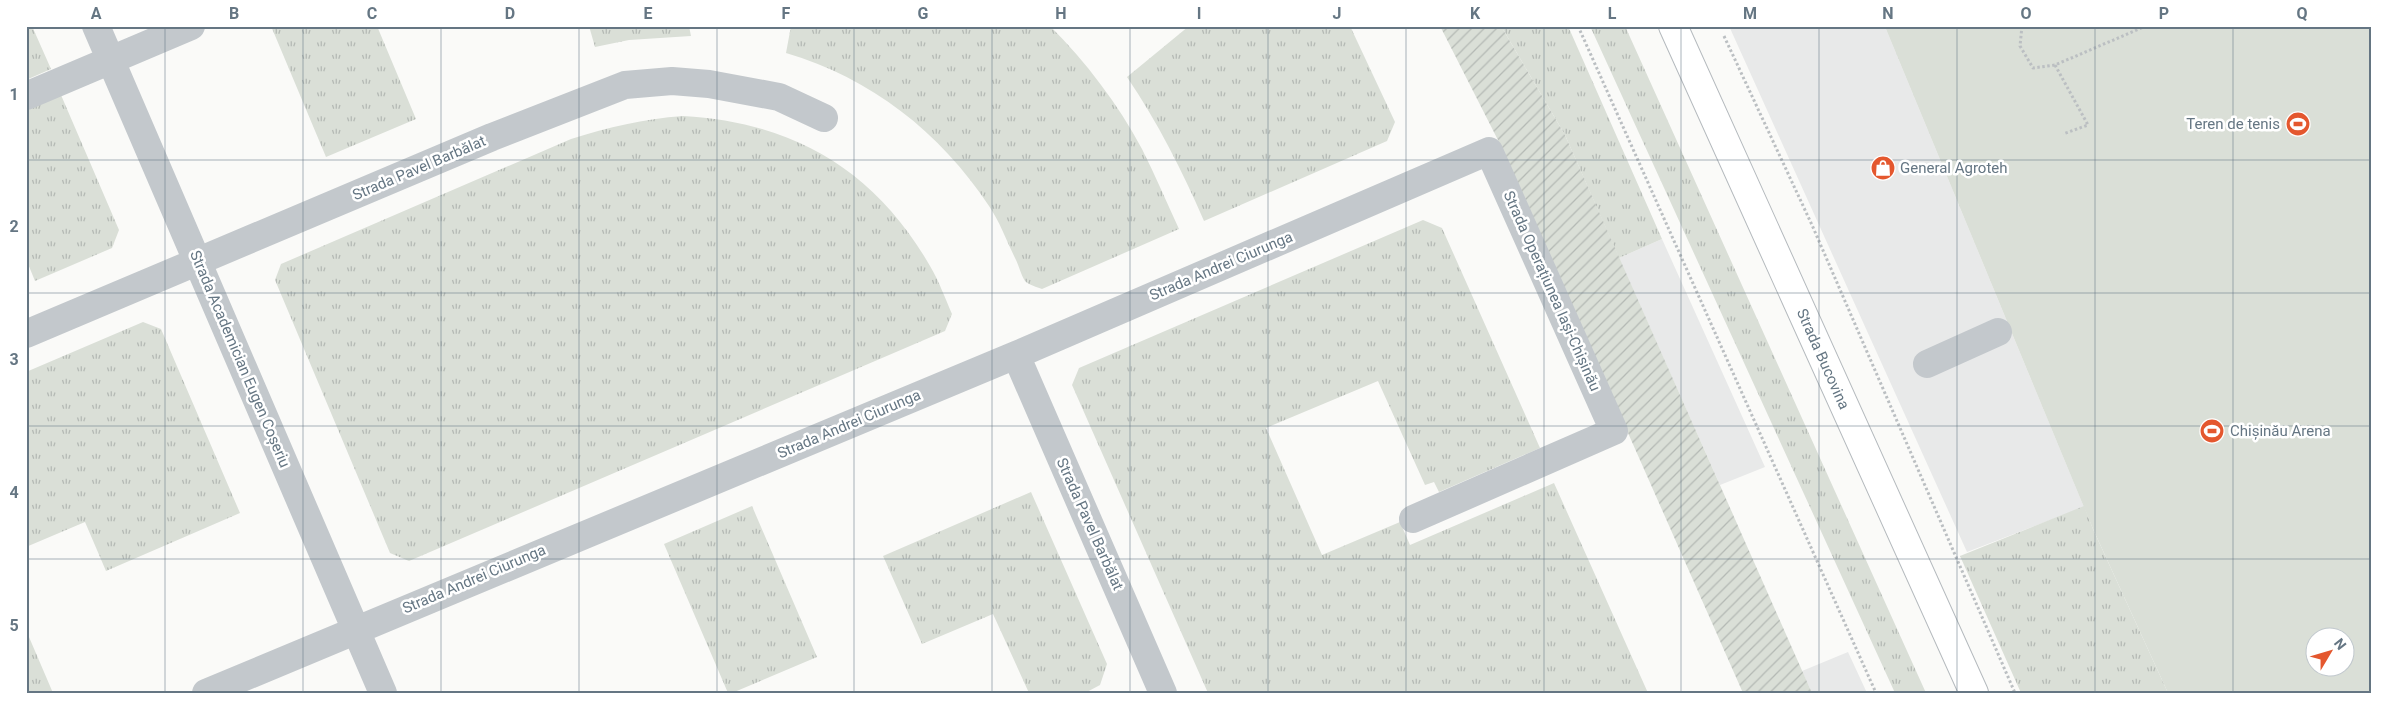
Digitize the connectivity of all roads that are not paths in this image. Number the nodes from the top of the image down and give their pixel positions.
1 (96, 26) edge
2 (191, 26) edge
3 (1672, 26) edge
4 (110, 60) junction
5 (26, 96) edge
6 (824, 118) dead end
7 (1489, 151) joint
8 (198, 262) junction
9 (1998, 332) dead end
10 (26, 334) edge
11 (1016, 355) junction
12 (1928, 364) dead end
13 (1413, 519) dead end
14 (357, 628) junction
15 (206, 693) edge
16 (383, 693) edge
17 (1164, 693) edge
18 (1974, 693) edge

1 - 4 street, Strada Academician Eugen Coșeriu
2 - 4 street
3 - 18 main road, Strada Bucovina
4 - 5 street
4 - 8 street, Strada Academician Eugen Coșeriu
6 - 8 street, Strada Pavel Barbălat
7 - 11 street, Strada Andrei Ciurunga
7 - 13 street, Strada Operațiunea Iași-Chișinău
8 - 10 street, Strada Pavel Barbălat
8 - 14 street, Strada Academician Eugen Coșeriu
9 - 12 street
11 - 14 street, Strada Andrei Ciurunga
11 - 17 street, Strada Pavel Barbălat
14 - 15 street, Strada Andrei Ciurunga
14 - 16 street, Strada Academician Eugen Coșeriu

